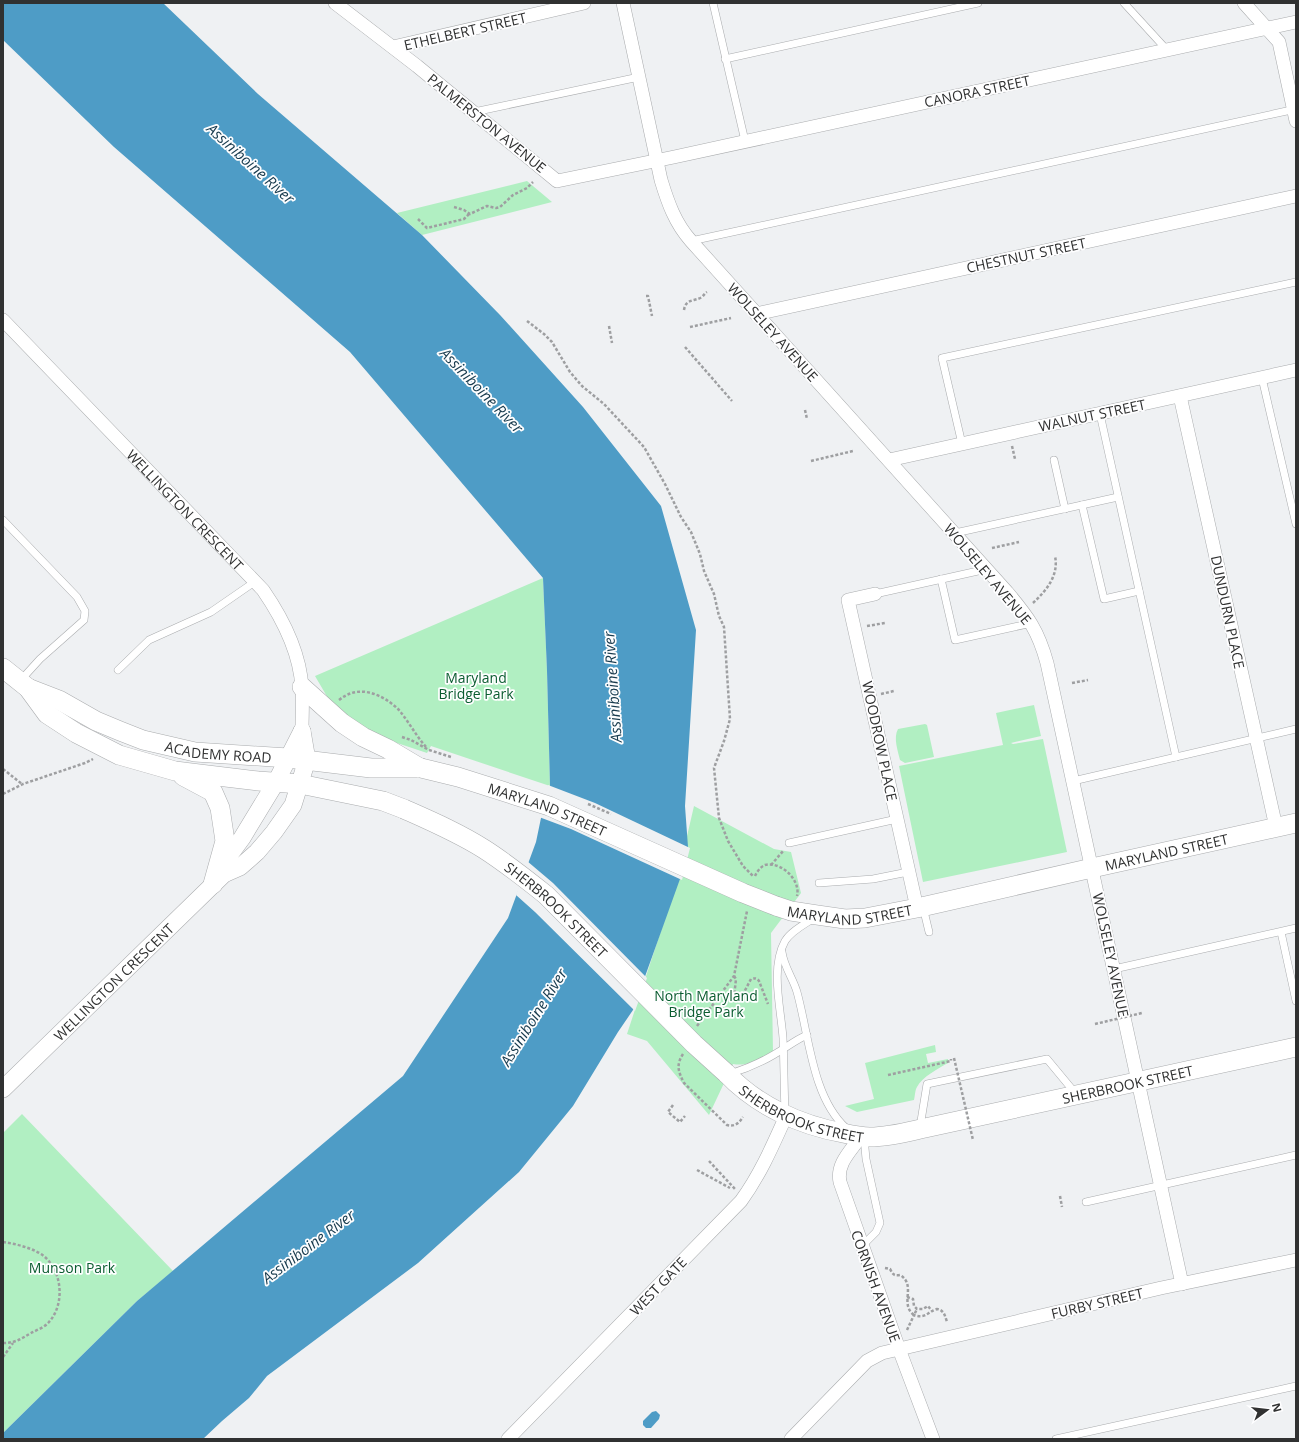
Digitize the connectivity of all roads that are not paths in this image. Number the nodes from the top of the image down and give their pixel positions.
1 (335, 3) edge
2 (584, 3) edge
3 (623, 3) edge
4 (713, 3) edge
5 (978, 3) edge
6 (1124, 3) edge
7 (1244, 3) edge
8 (1296, 22) edge
9 (1267, 28) junction
10 (393, 47) junction
11 (1167, 50) junction
12 (725, 59) junction
13 (639, 77) junction
14 (474, 112) junction
15 (1295, 114) edge
16 (744, 141) junction
17 (657, 160) junction
18 (1296, 196) edge
19 (691, 241) junction
20 (1296, 282) edge
21 (756, 314) junction
22 (3, 320) edge
23 (1296, 370) edge
24 (1262, 378) junction
25 (1180, 396) junction
26 (1100, 414) junction
27 (962, 444) junction
28 (888, 460) junction
29 (1054, 460) dead end
30 (1118, 497) junction
31 (1082, 505) junction
32 (1065, 509) junction
33 (3, 520) edge
34 (1296, 524) edge
35 (954, 533) junction
36 (987, 569) junction
37 (941, 579) junction
38 (256, 580) junction
39 (1139, 591) junction
40 (874, 594) joint
41 (1032, 623) junction
42 (3, 668) edge
43 (118, 670) dead end
44 (24, 684) junction
45 (302, 687) junction
46 (1296, 729) edge
47 (302, 732) junction
48 (1255, 738) junction
49 (1176, 757) junction
50 (288, 758) junction
51 (308, 760) junction
52 (421, 768) junction
53 (175, 771) junction
54 (1073, 781) junction
55 (276, 782) junction
56 (300, 784) junction
57 (404, 808) joint
58 (897, 819) junction
59 (1296, 823) edge
60 (1276, 827) junction
61 (789, 843) road end
62 (1092, 868) junction
63 (908, 872) junction
64 (218, 879) junction
65 (819, 883) dead end
66 (920, 908) junction
67 (817, 915) junction
68 (1296, 928) edge
69 (929, 932) dead end
70 (1281, 932) junction
71 (782, 948) junction
72 (1114, 969) junction
73 (1296, 1001) edge
74 (807, 1035) junction
75 (1296, 1047) edge
76 (783, 1049) junction
77 (726, 1073) junction
78 (1139, 1082) junction
79 (3, 1089) edge
80 (1078, 1095) junction
81 (786, 1116) junction
82 (919, 1130) junction
83 (860, 1136) junction
84 (1296, 1155) edge
85 (1161, 1185) junction
86 (1086, 1202) dead end
87 (862, 1246) junction
88 (1296, 1260) edge
89 (1182, 1284) junction
90 (899, 1349) junction
91 (1296, 1386) edge
92 (508, 1439) edge
93 (791, 1439) edge
94 (933, 1439) edge
95 (1056, 1439) edge

1 - 10 street, PALMERSTON AVENUE
2 - 10 street, ETHELBERT STREET
3 - 13 street, WOLSELEY AVENUE
4 - 12 lane
5 - 12 lane
6 - 11 lane
7 - 9 street
8 - 9 street, CANORA STREET
9 - 11 street, CANORA STREET
9 - 15 street
10 - 14 street, PALMERSTON AVENUE
11 - 16 street, CANORA STREET
12 - 16 lane
13 - 14 lane
13 - 17 street, WOLSELEY AVENUE
14 - 17 street, PALMERSTON AVENUE
15 - 19 lane
16 - 17 street, CANORA STREET
17 - 19 street, WOLSELEY AVENUE
18 - 21 street, CHESTNUT STREET
19 - 21 street, WOLSELEY AVENUE
20 - 27 lane
21 - 28 street, WOLSELEY AVENUE
22 - 38 street, WELLINGTON CRESCENT
23 - 24 street, WALNUT STREET
24 - 25 street, WALNUT STREET
24 - 34 lane
25 - 26 street, WALNUT STREET
25 - 48 street, DUNDURN PLACE
26 - 27 street, WALNUT STREET
26 - 30 lane
27 - 28 street, WALNUT STREET
28 - 35 street, WOLSELEY AVENUE
29 - 32 lane
30 - 31 lane
30 - 39 lane
31 - 32 lane
31 - 39 lane
32 - 35 lane
33 - 44 lane
35 - 36 street, WOLSELEY AVENUE
36 - 37 lane
36 - 41 street, WOLSELEY AVENUE
37 - 40 lane
37 - 41 lane
38 - 43 lane
38 - 45 street, WELLINGTON CRESCENT
39 - 49 lane
40 - 58 street, WOODROW PLACE
41 - 54 street, WOLSELEY AVENUE
42 - 44 main road, ACADEMY ROAD
44 - 50 main road, ACADEMY ROAD
44 - 53 main road, ACADEMY ROAD
45 - 47 street, WELLINGTON CRESCENT
45 - 52 main road
46 - 48 lane
47 - 50 street, WELLINGTON CRESCENT
47 - 51 street, WELLINGTON CRESCENT
48 - 49 lane
48 - 60 street, DUNDURN PLACE
49 - 54 lane
50 - 51 main road, ACADEMY ROAD
50 - 55 street, WELLINGTON CRESCENT
51 - 52 main road, ACADEMY ROAD
51 - 56 street, WELLINGTON CRESCENT
52 - 67 main road, MARYLAND STREET, bridge
53 - 55 main road, ACADEMY ROAD
53 - 64 main road
54 - 62 street, WOLSELEY AVENUE
55 - 56 main road, ACADEMY ROAD
55 - 64 street, WELLINGTON CRESCENT
56 - 57 main road, ACADEMY ROAD
56 - 64 street, WELLINGTON CRESCENT
57 - 77 main road, SHERBROOK STREET, bridge
58 - 61 lane
58 - 63 street, WOODROW PLACE
59 - 60 main road, MARYLAND STREET
60 - 62 main road, MARYLAND STREET
62 - 66 main road, MARYLAND STREET
62 - 72 street, WOLSELEY AVENUE
63 - 65 lane
63 - 66 street, WOODROW PLACE
64 - 79 street, WELLINGTON CRESCENT
66 - 67 main road, MARYLAND STREET
66 - 69 lane
67 - 71 lane
68 - 70 lane
70 - 72 lane
70 - 73 lane
71 - 74 lane
71 - 76 lane
72 - 78 street, WOLSELEY AVENUE
74 - 76 lane
74 - 83 lane
75 - 78 main road, SHERBROOK STREET
76 - 77 lane
76 - 81 lane
77 - 81 main road, SHERBROOK STREET
78 - 80 main road, SHERBROOK STREET
78 - 85 street, WOLSELEY AVENUE
80 - 82 main road, SHERBROOK STREET
80 - 82 lane
81 - 83 main road, SHERBROOK STREET
81 - 92 street, WEST GATE
82 - 83 main road, SHERBROOK STREET
83 - 87 lane
83 - 87 street, CORNISH AVENUE
84 - 85 lane
85 - 86 lane
85 - 89 street, WOLSELEY AVENUE
87 - 90 street, CORNISH AVENUE
88 - 89 street, FURBY STREET
89 - 90 street, FURBY STREET
90 - 93 street, FURBY STREET
90 - 94 street, CORNISH AVENUE
91 - 95 lane

